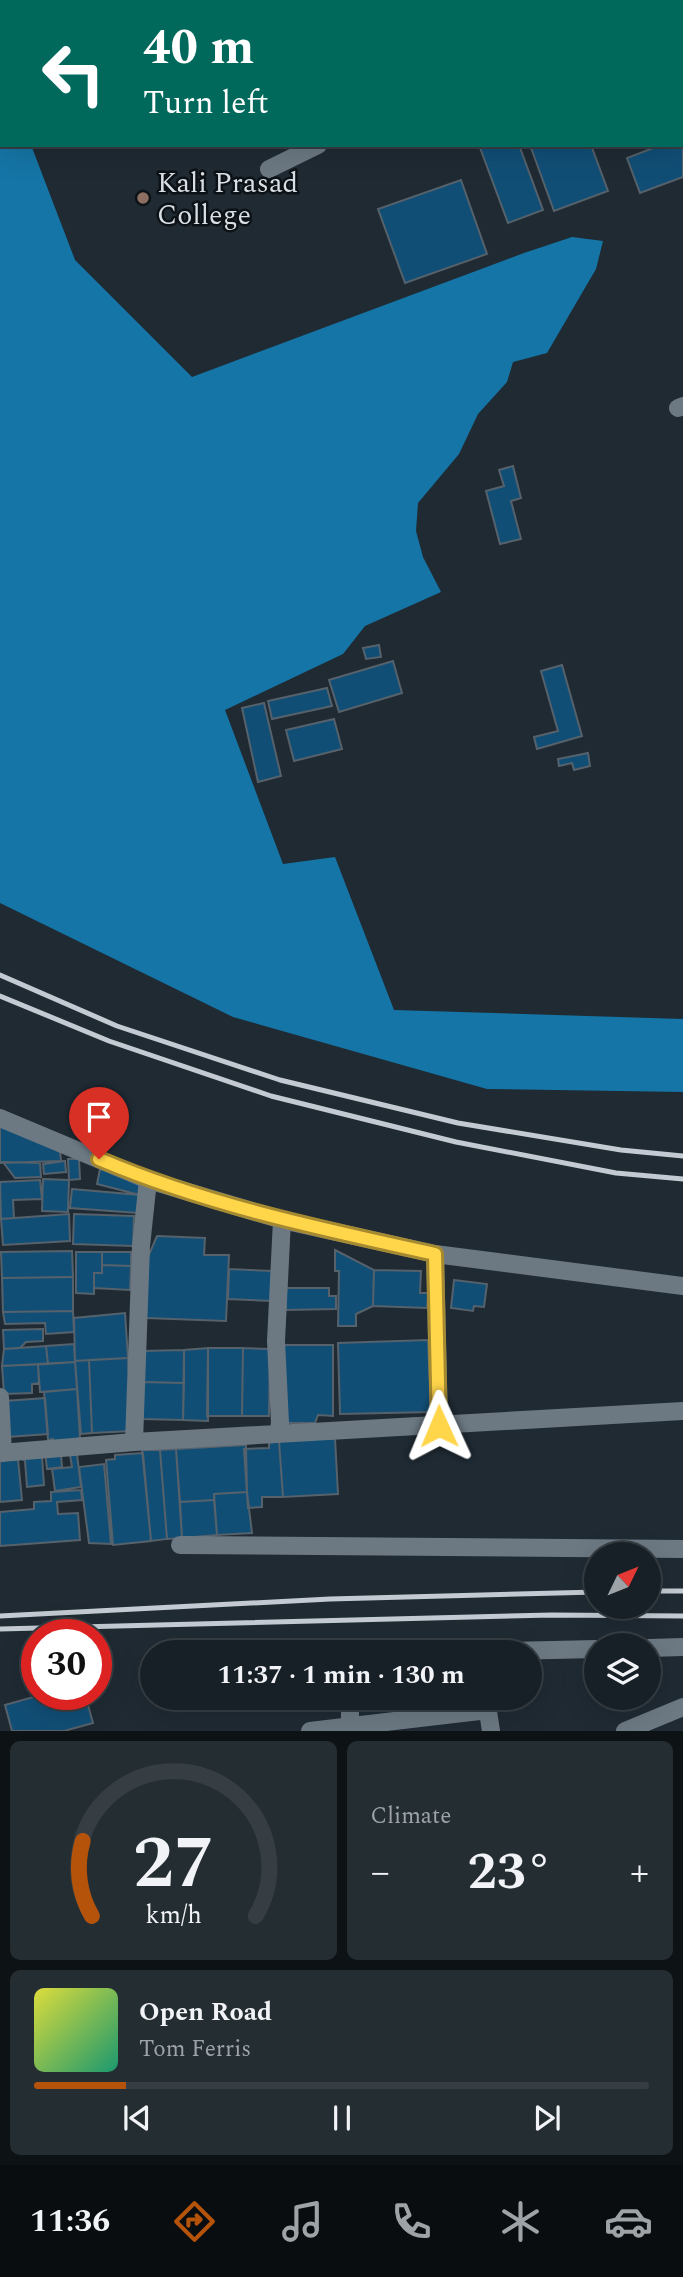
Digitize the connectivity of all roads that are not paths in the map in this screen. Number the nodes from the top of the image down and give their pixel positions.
1 (314, 147) edge
2 (269, 169) dead end
3 (0, 1118) edge
4 (148, 1180) junction
5 (282, 1220) junction
6 (435, 1254) junction
7 (683, 1286) edge
8 (0, 1397) edge
9 (683, 1412) edge
10 (439, 1426) junction
11 (278, 1434) junction
12 (134, 1442) junction
13 (1, 1453) edge
14 (180, 1545) dead end
15 (683, 1549) edge
16 (683, 1647) edge
17 (661, 1648) edge
18 (584, 1649) edge
19 (542, 1650) edge
20 (683, 1707) edge
21 (350, 1710) edge
22 (454, 1710) edge
23 (488, 1710) edge
24 (350, 1729) edge
25 (310, 1731) edge
26 (491, 1731) edge
27 (625, 1731) edge

1 - 2 street
3 - 4 street
4 - 5 street
4 - 12 street
5 - 6 street
5 - 11 street
6 - 7 street
6 - 10 street
8 - 13 street
9 - 10 street
10 - 11 street
11 - 12 street
12 - 13 street
14 - 15 street
16 - 17 street
18 - 19 street
20 - 27 street
21 - 24 street
22 - 24 street
23 - 26 street
24 - 25 street

